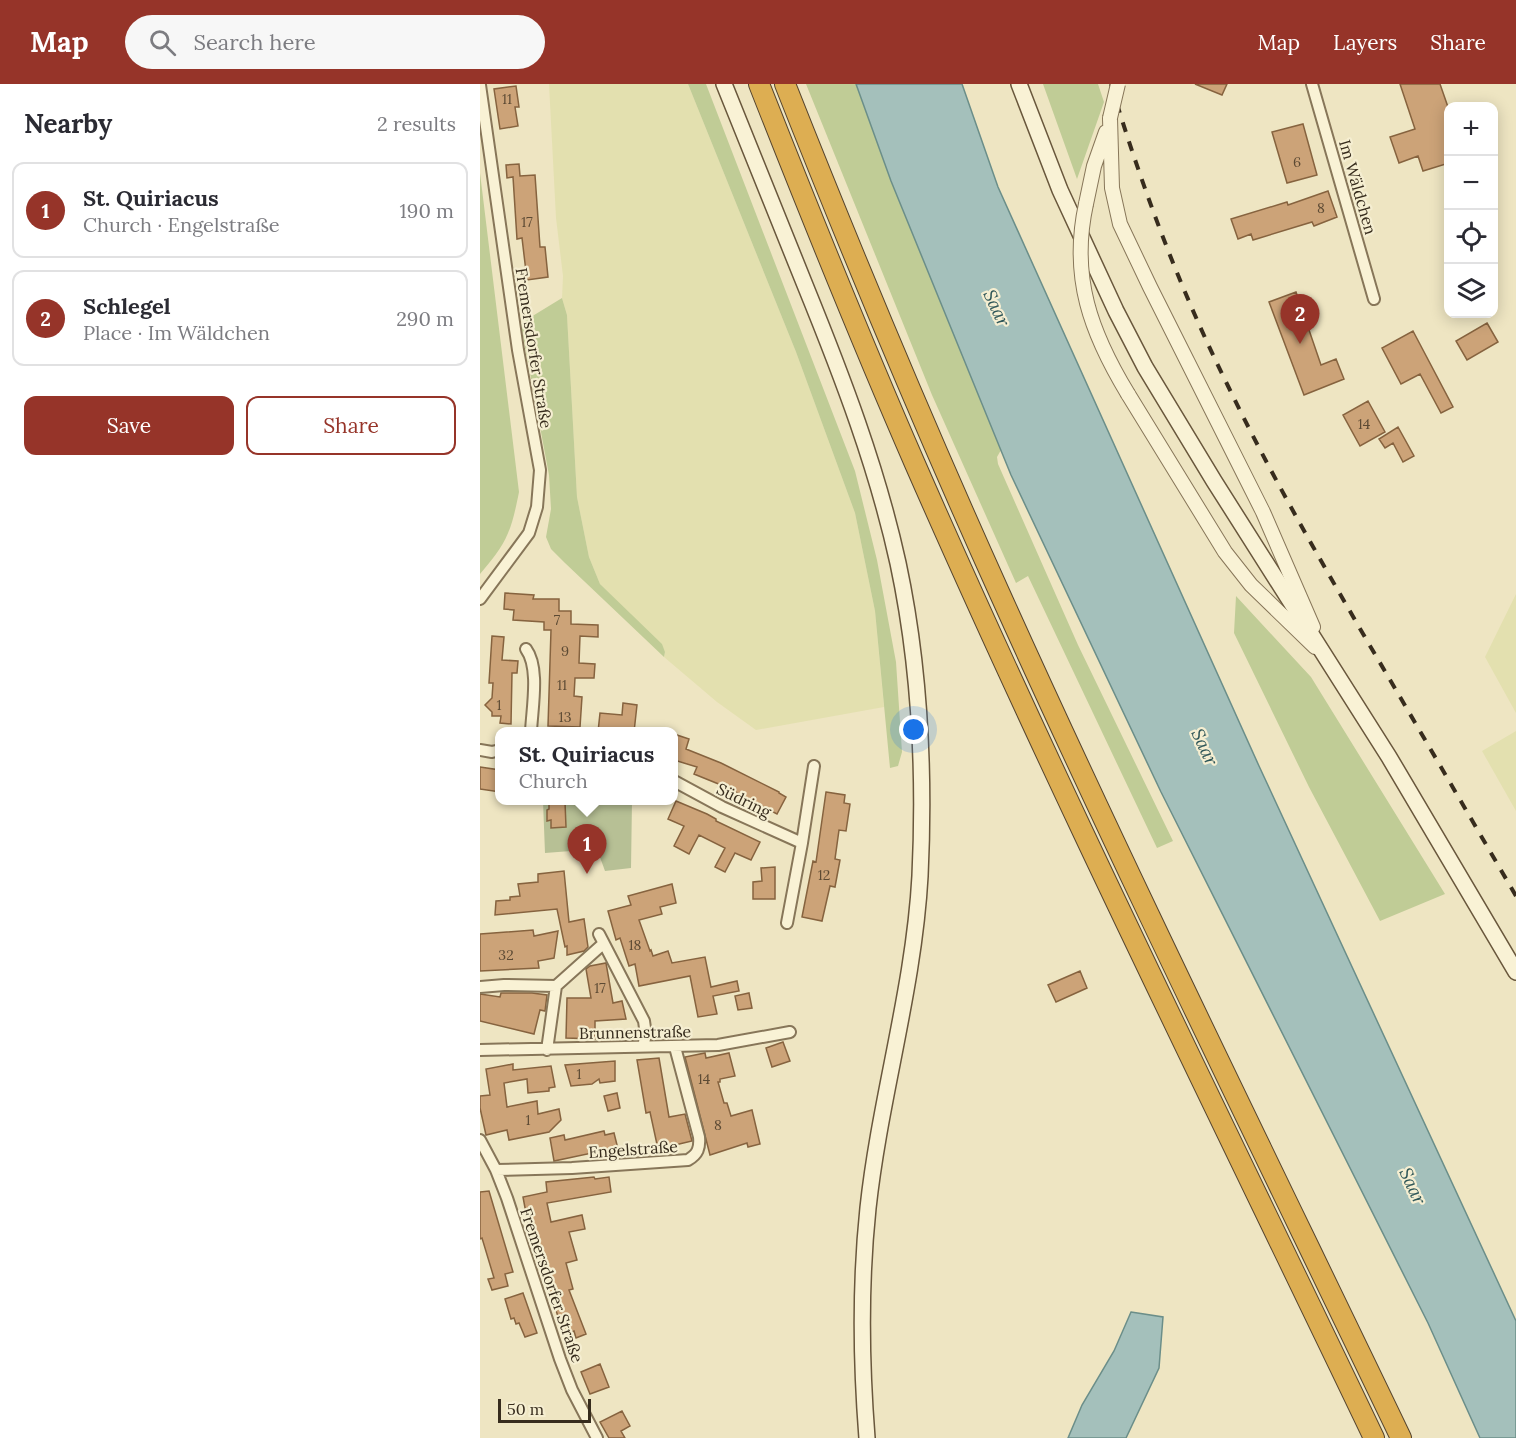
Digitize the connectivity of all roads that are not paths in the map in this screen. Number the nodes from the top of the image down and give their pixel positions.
1 (724, 84) edge
2 (759, 84) edge
3 (785, 84) edge
4 (1019, 84) edge
5 (1118, 84) edge
6 (1312, 84) edge
7 (480, 86) edge
8 (1110, 118) junction
9 (1374, 299) dead end
10 (480, 600) edge
11 (526, 650) dead end
12 (1328, 659) junction
13 (531, 727) edge
14 (480, 750) edge
15 (495, 751) edge
16 (814, 766) dead end
17 (678, 782) edge
18 (802, 843) junction
19 (787, 923) dead end
20 (1516, 972) edge
21 (556, 986) junction
22 (480, 987) edge
23 (790, 1032) dead end
24 (643, 1046) junction
25 (675, 1047) junction
26 (480, 1050) edge
27 (547, 1050) junction
28 (480, 1140) edge
29 (496, 1170) junction
30 (597, 1438) edge
31 (867, 1438) edge
32 (1374, 1438) edge
33 (1401, 1438) edge

1 - 31 main road
2 - 32 highway
3 - 33 highway
4 - 12 main road
5 - 8 street, bridge
6 - 9 street, Im Wäldchen
7 - 10 street, Fremersdorfer Straße
8 - 12 street
8 - 12 street, bridge
11 - 13 street
12 - 20 main road
14 - 15 street
16 - 18 street
17 - 18 street, Südring
18 - 19 street
21 - 22 street
21 - 24 street
21 - 27 street
23 - 25 street, Brunnenstraße
24 - 25 street, Brunnenstraße
24 - 27 street, Brunnenstraße
25 - 29 street, Engelstraße
26 - 27 street, Brunnenstraße
28 - 29 street, Fremersdorfer Straße
29 - 30 street, Fremersdorfer Straße

